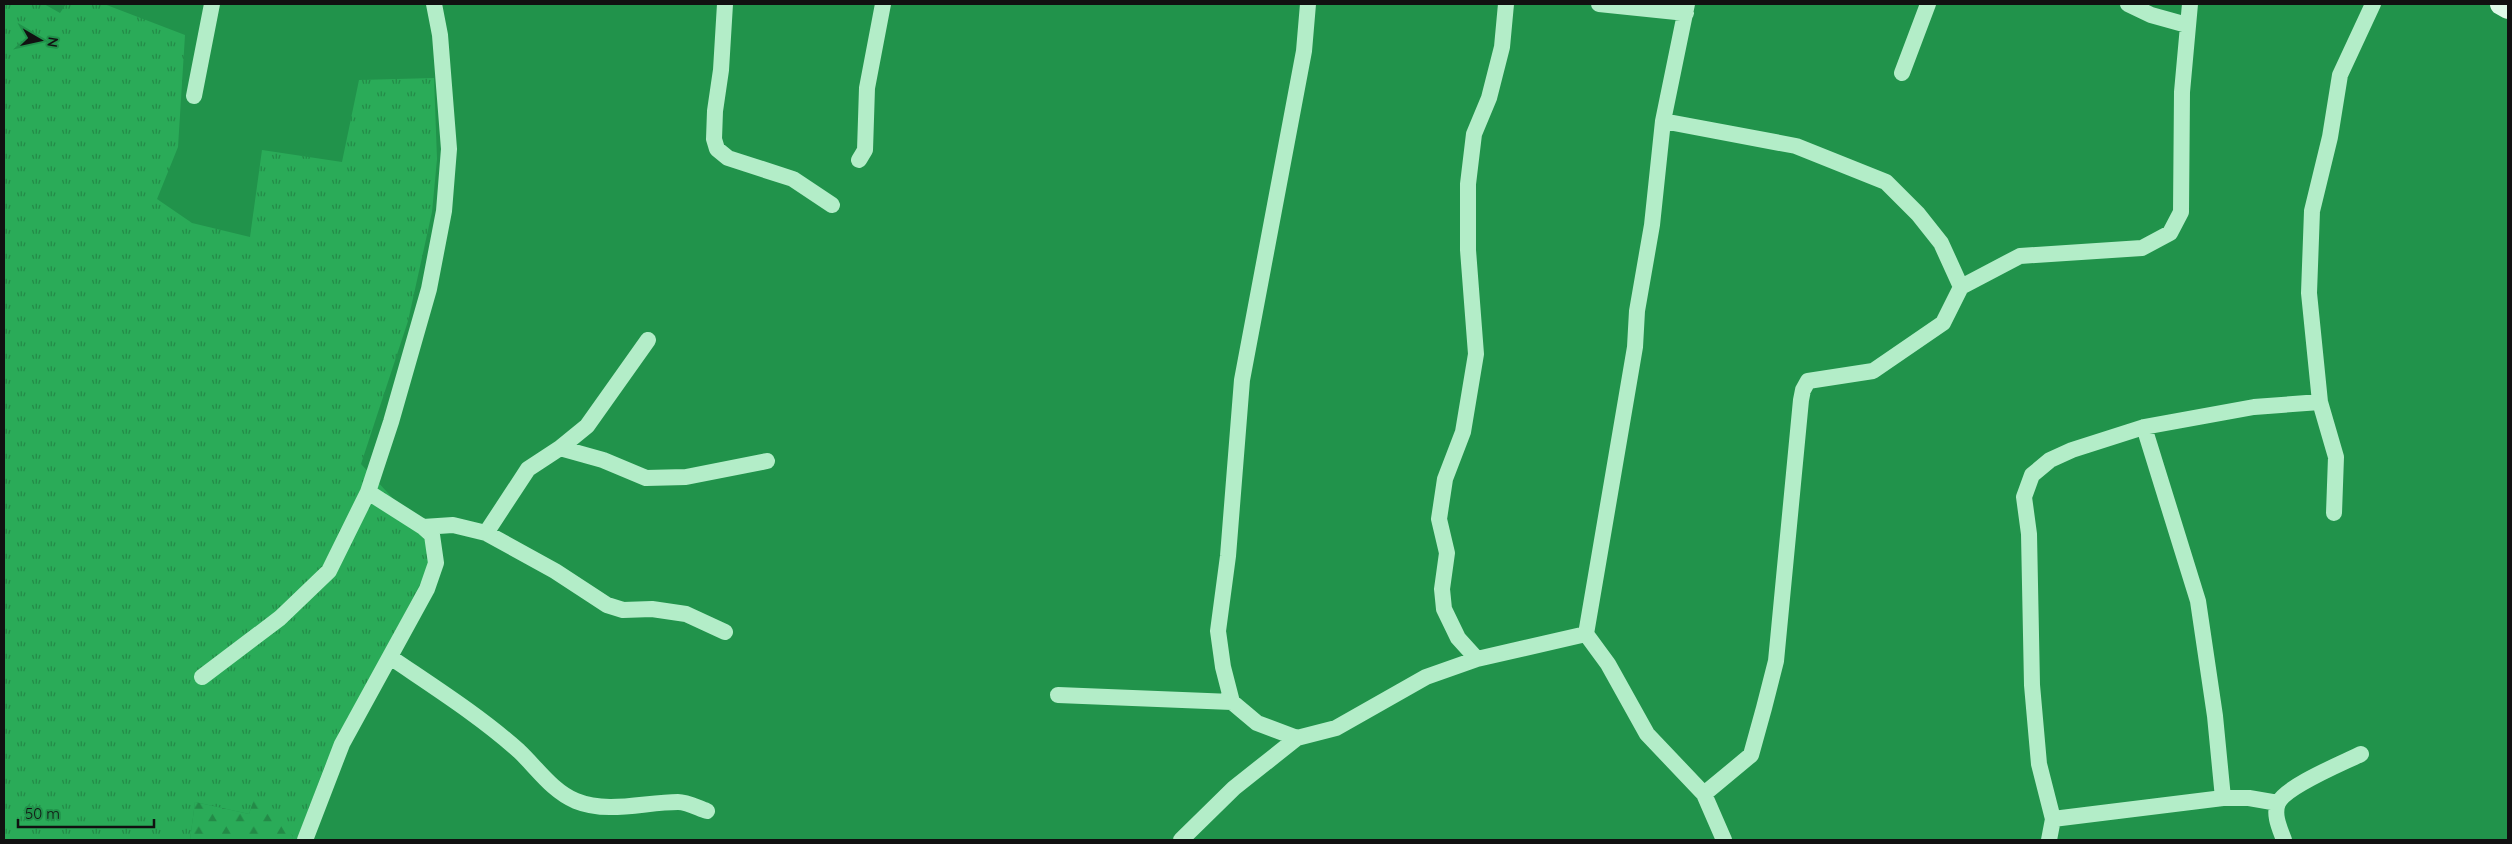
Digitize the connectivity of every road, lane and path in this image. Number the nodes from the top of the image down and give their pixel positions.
1 (212, 4) edge
2 (434, 4) edge
3 (725, 4) edge
4 (883, 4) edge
5 (1308, 4) edge
6 (1506, 4) edge
7 (1599, 4) edge
8 (1928, 4) edge
9 (2128, 4) edge
10 (2190, 4) edge
11 (2373, 4) edge
12 (2501, 4) edge
13 (1686, 8) edge
14 (2508, 8) edge
15 (2187, 25) junction
16 (1902, 73) dead end
17 (194, 96) dead end
18 (1663, 121) junction
19 (859, 160) dead end
20 (832, 204) dead end
21 (1961, 287) junction
22 (648, 340) dead end
23 (2320, 402) junction
24 (2144, 427) junction
25 (560, 448) junction
26 (767, 460) dead end
27 (368, 492) junction
28 (2334, 513) dead end
29 (423, 526) junction
30 (486, 533) junction
31 (725, 632) dead end
32 (1586, 634) junction
33 (390, 657) junction
34 (1477, 659) junction
35 (202, 677) dead end
36 (1058, 695) dead end
37 (1232, 702) junction
38 (1298, 738) junction
39 (2360, 754) dead end
40 (1704, 794) junction
41 (2223, 798) junction
42 (2278, 803) junction
43 (706, 811) dead end
44 (2053, 819) junction
45 (305, 840) edge
46 (1182, 840) edge
47 (1724, 840) edge
48 (2049, 840) edge
49 (2284, 840) edge

1 - 17 street
2 - 27 street
3 - 20 street
4 - 19 street
5 - 37 street
6 - 34 street
7 - 13 street
8 - 16 street
9 - 15 street
10 - 15 street
11 - 23 street
12 - 14 street
13 - 18 street
15 - 21 street
18 - 21 street
18 - 32 street
21 - 40 street
22 - 25 street
23 - 24 street
23 - 28 street
24 - 41 street
24 - 44 street
25 - 26 street
25 - 30 street
27 - 29 street
27 - 35 street
29 - 30 street
29 - 33 street
30 - 31 street
32 - 34 street
32 - 40 street
33 - 43 street
33 - 45 street
34 - 38 street
36 - 37 street
37 - 38 street
38 - 46 street
39 - 42 street
40 - 47 street
41 - 42 street
41 - 44 street
42 - 49 street
44 - 48 street

